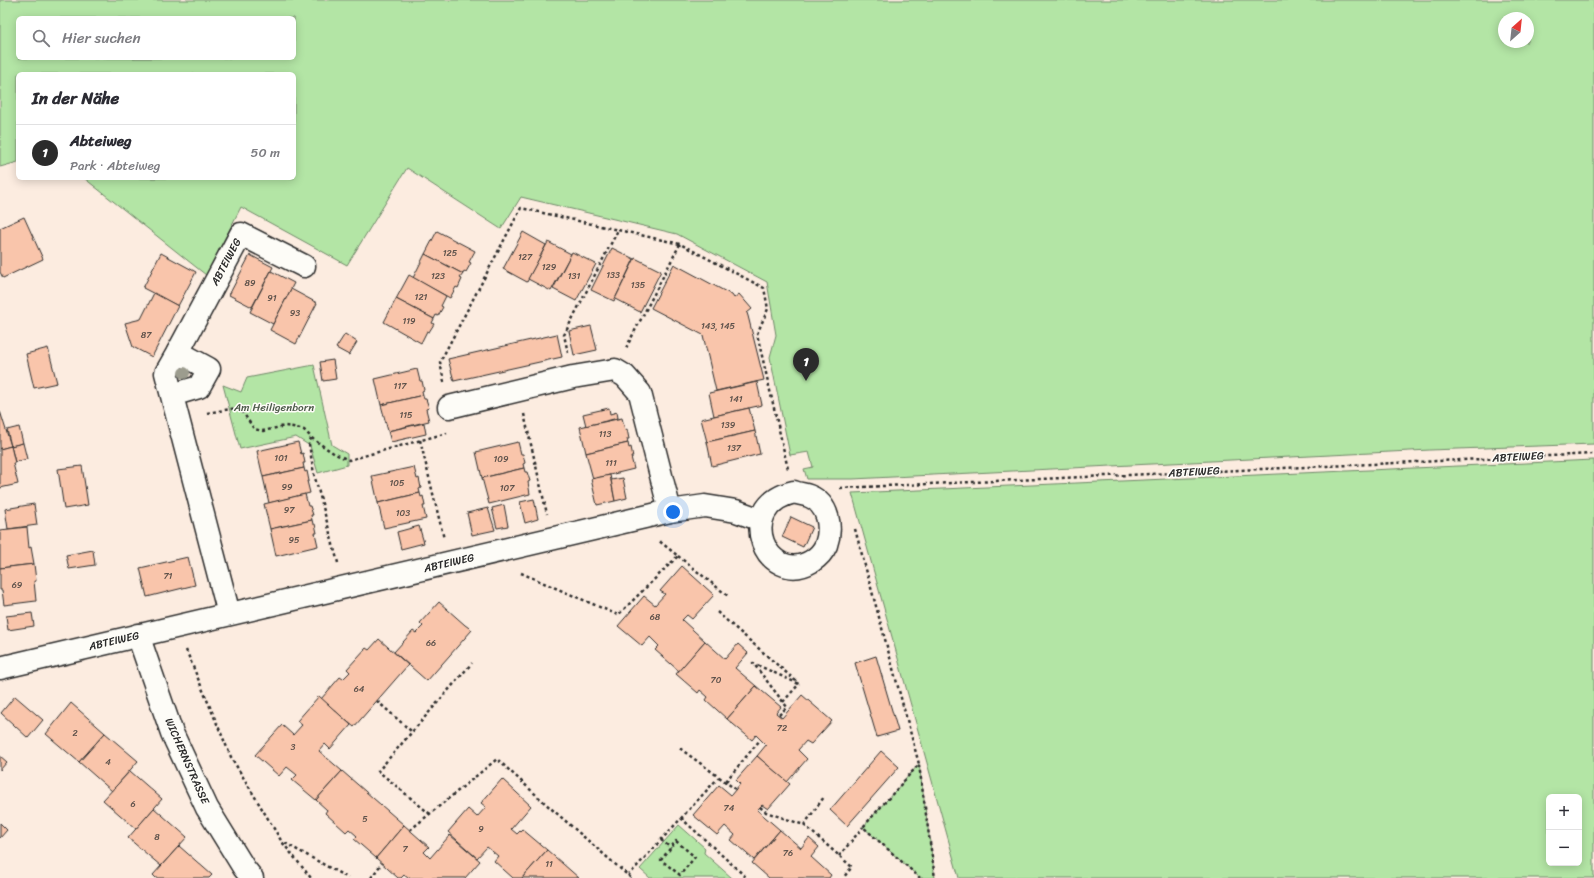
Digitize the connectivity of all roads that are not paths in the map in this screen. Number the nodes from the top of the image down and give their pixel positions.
1 (304, 266) dead end
2 (178, 352) junction
3 (172, 394) junction
4 (449, 407) road end
5 (670, 511) junction
6 (761, 520) junction
7 (228, 614) junction
8 (138, 635) junction
9 (0, 668) edge
10 (252, 878) edge

1 - 2 street, ABTEIWEG
2 - 3 street, ABTEIWEG
2 - 3 street
3 - 7 street, ABTEIWEG
4 - 5 street
5 - 6 street, ABTEIWEG
5 - 7 street, ABTEIWEG
6 - 6 street
7 - 8 street, ABTEIWEG
8 - 9 street, ABTEIWEG
8 - 10 street, WICHERNSTRASSE

